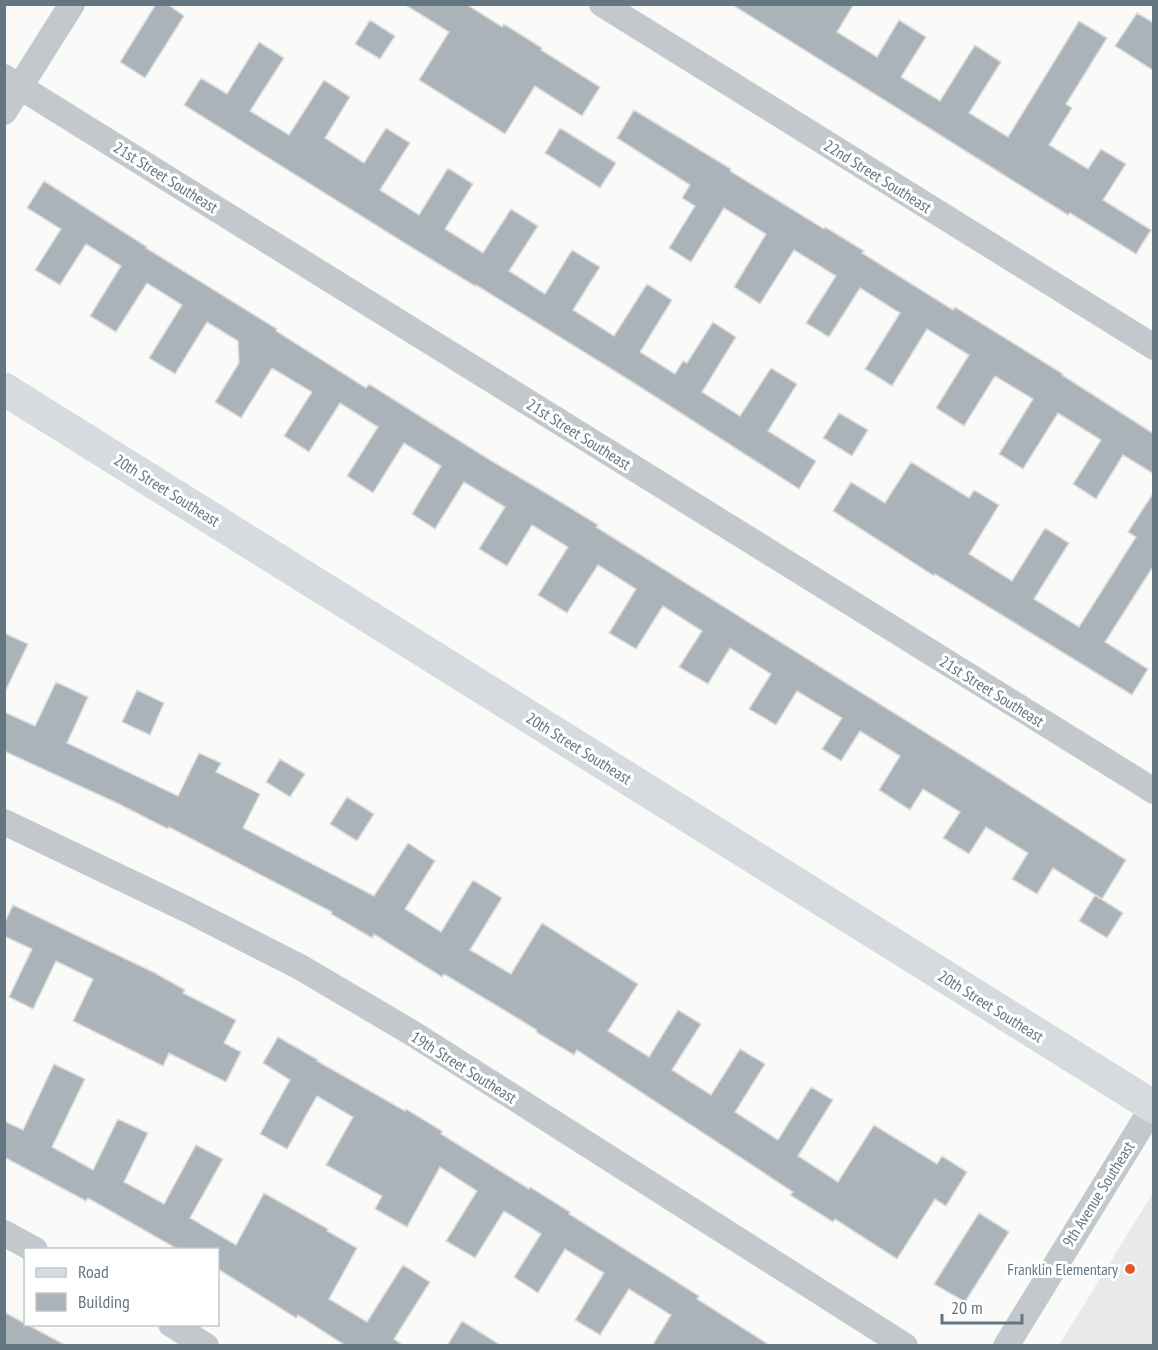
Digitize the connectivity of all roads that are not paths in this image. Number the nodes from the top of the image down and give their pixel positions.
1 (72, 4) edge
2 (602, 4) edge
3 (13, 82) edge
4 (4, 112) edge
5 (1154, 347) edge
6 (4, 389) edge
7 (1154, 791) edge
8 (4, 822) edge
9 (1153, 1106) edge
10 (4, 1233) edge
11 (31, 1248) edge
12 (174, 1326) edge
13 (206, 1346) edge
14 (905, 1346) edge
15 (1006, 1346) edge

1 - 3 street
2 - 5 street, 22nd Street Southeast
3 - 4 street
3 - 7 street, 21st Street Southeast
6 - 9 street, 20th Street Southeast
8 - 14 street, 19th Street Southeast
9 - 15 street, 9th Avenue Southeast
10 - 11 street
12 - 13 street

